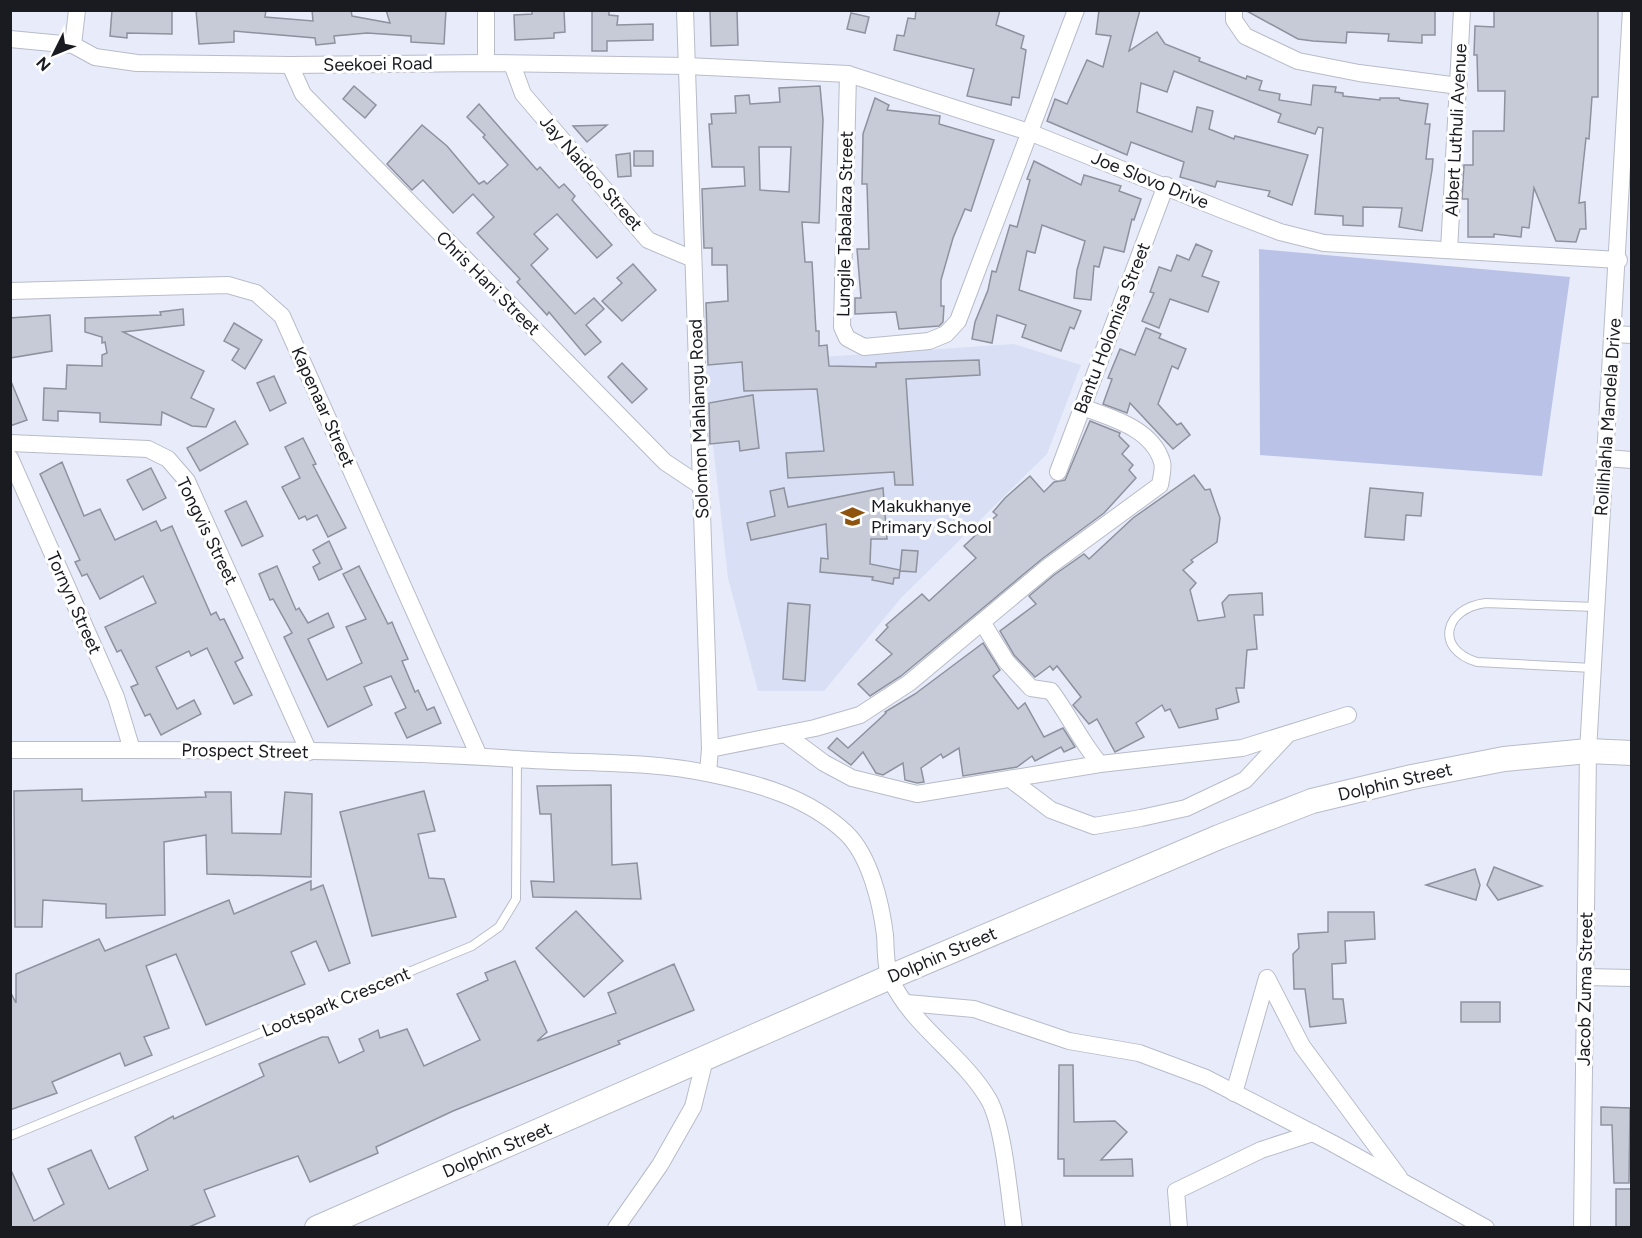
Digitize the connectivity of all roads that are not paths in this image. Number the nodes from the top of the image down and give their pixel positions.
1 (77, 10) edge
2 (486, 10) edge
3 (685, 10) edge
4 (1076, 10) edge
5 (1234, 10) edge
6 (1462, 10) edge
7 (1631, 10) edge
8 (10, 39) edge
9 (73, 45) junction
10 (486, 63) junction
11 (512, 64) junction
12 (290, 65) junction
13 (687, 66) junction
14 (848, 74) junction
15 (1459, 86) junction
16 (1029, 132) junction
17 (1166, 185) junction
18 (1449, 250) junction
19 (693, 259) junction
20 (1618, 260) junction
21 (10, 291) edge
22 (1613, 334) junction
23 (1632, 335) edge
24 (1082, 407) junction
25 (10, 443) edge
26 (10, 458) edge
27 (1606, 458) junction
28 (1632, 460) edge
29 (1058, 472) dead end
30 (701, 486) junction
31 (1596, 607) junction
32 (982, 622) junction
33 (1593, 668) junction
34 (1348, 715) dead end
35 (1289, 733) junction
36 (785, 734) junction
37 (710, 749) junction
38 (10, 750) edge
39 (132, 750) junction
40 (1588, 751) junction
41 (309, 752) junction
42 (1632, 753) edge
43 (480, 756) junction
44 (517, 759) junction
45 (1100, 765) junction
46 (708, 773) junction
47 (1010, 779) junction
48 (890, 977) junction
49 (1585, 977) junction
50 (1632, 978) edge
51 (907, 1003) junction
52 (705, 1059) junction
53 (1234, 1093) junction
54 (1313, 1133) junction
55 (10, 1136) edge
56 (1402, 1182) junction
57 (317, 1227) edge
58 (616, 1227) edge
59 (1014, 1227) edge
60 (1179, 1227) edge
61 (1486, 1227) edge
62 (1582, 1227) edge

1 - 9 street
2 - 10 street
3 - 13 street, Solomon Mahlangu Road
4 - 16 street, Lungile Tabalaza Street
5 - 15 street
6 - 15 street, Albert Luthuli Avenue
7 - 20 street, Rolilhlahla Mandela Drive
8 - 9 street, Seekoei Road
9 - 12 street, Seekoei Road
10 - 11 street, Seekoei Road
10 - 12 street, Seekoei Road
11 - 13 street, Seekoei Road
11 - 19 street, Jay Naidoo Street
12 - 30 street, Chris Hani Street
13 - 14 street, Joe Slovo Drive
13 - 19 street, Solomon Mahlangu Road
14 - 16 street, Joe Slovo Drive
14 - 16 street, Lungile Tabalaza Street
15 - 18 street, Albert Luthuli Avenue
16 - 17 street, Joe Slovo Drive
17 - 18 street, Joe Slovo Drive
17 - 24 street, Bantu Holomisa Street
18 - 20 street, Joe Slovo Drive
19 - 30 street, Solomon Mahlangu Road
20 - 22 street, Rolilhlahla Mandela Drive
21 - 43 street, Kapenaar Street
22 - 23 street
22 - 27 street, Rolilhlahla Mandela Drive
24 - 29 street, Bantu Holomisa Street
24 - 32 street
25 - 41 street, Tongvis Street
26 - 39 street, Tornyn Street
27 - 28 street
27 - 31 street, Rolilhlahla Mandela Drive
30 - 37 street, Solomon Mahlangu Road
31 - 33 street, Rolilhlahla Mandela Drive
31 - 33 lane
32 - 36 street
32 - 45 street
33 - 40 street, Rolilhlahla Mandela Drive
34 - 35 street
35 - 45 street
35 - 47 street
36 - 37 street
36 - 47 street
37 - 46 street, Solomon Mahlangu Road
38 - 39 street, Prospect Street
39 - 41 street, Prospect Street
40 - 42 street, Dolphin Street
40 - 48 street, Dolphin Street
40 - 49 street, Jacob Zuma Street
41 - 43 street, Prospect Street
43 - 44 street, Prospect Street
44 - 46 street, Prospect Street
44 - 55 lane, Lootspark Crescent
45 - 47 street
46 - 48 street, Prospect Street
48 - 51 street
48 - 52 street, Dolphin Street
49 - 50 street
49 - 62 street, Jacob Zuma Street
51 - 53 street
51 - 59 street
52 - 57 street, Dolphin Street
52 - 58 street
53 - 54 street
53 - 56 street
54 - 56 street
54 - 60 street
56 - 61 street

